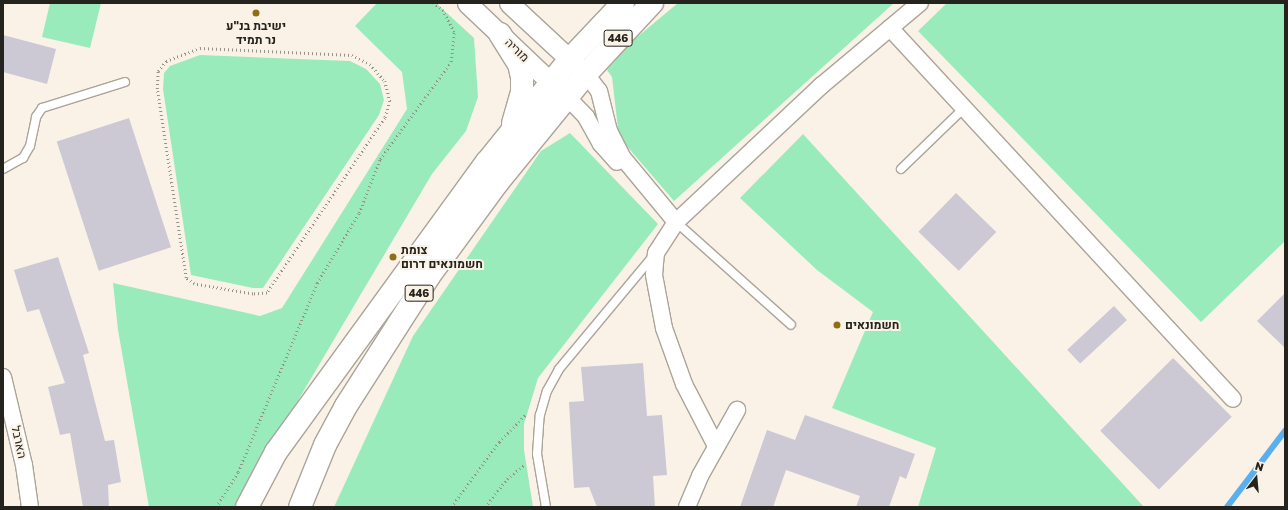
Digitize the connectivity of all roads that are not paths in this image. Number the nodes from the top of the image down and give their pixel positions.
1 (467, 3) edge
2 (509, 3) edge
3 (623, 3) edge
4 (652, 3) edge
5 (920, 3) edge
6 (890, 28) junction
7 (500, 34) junction
8 (570, 59) junction
9 (586, 74) junction
10 (125, 82) dead end
11 (551, 82) junction
12 (567, 97) junction
13 (964, 108) junction
14 (504, 141) junction
15 (3, 169) edge
16 (902, 169) dead end
17 (640, 181) junction
18 (676, 222) junction
19 (656, 253) junction
20 (791, 324) dead end
21 (3, 377) edge
22 (1233, 400) dead end
23 (737, 410) dead end
24 (716, 446) junction
25 (30, 507) edge
26 (248, 507) edge
27 (300, 507) edge
28 (546, 507) edge
29 (687, 507) edge

1 - 7 street, מוריה
2 - 8 street
3 - 8 main road, 446
4 - 9 main road, 446
5 - 6 street
6 - 13 street
6 - 18 street
7 - 11 street, מוריה
7 - 14 main road
8 - 9 street
8 - 11 main road, 446
9 - 12 main road, 446
9 - 17 street
10 - 15 lane
11 - 12 street, מוריה
11 - 14 main road, 446
12 - 17 street
12 - 27 main road, 446
13 - 16 lane
13 - 22 street
14 - 26 main road, 446
17 - 18 street
18 - 19 street
18 - 20 lane
19 - 24 street
19 - 28 lane
21 - 25 street, הארבל
23 - 24 street
24 - 29 street

